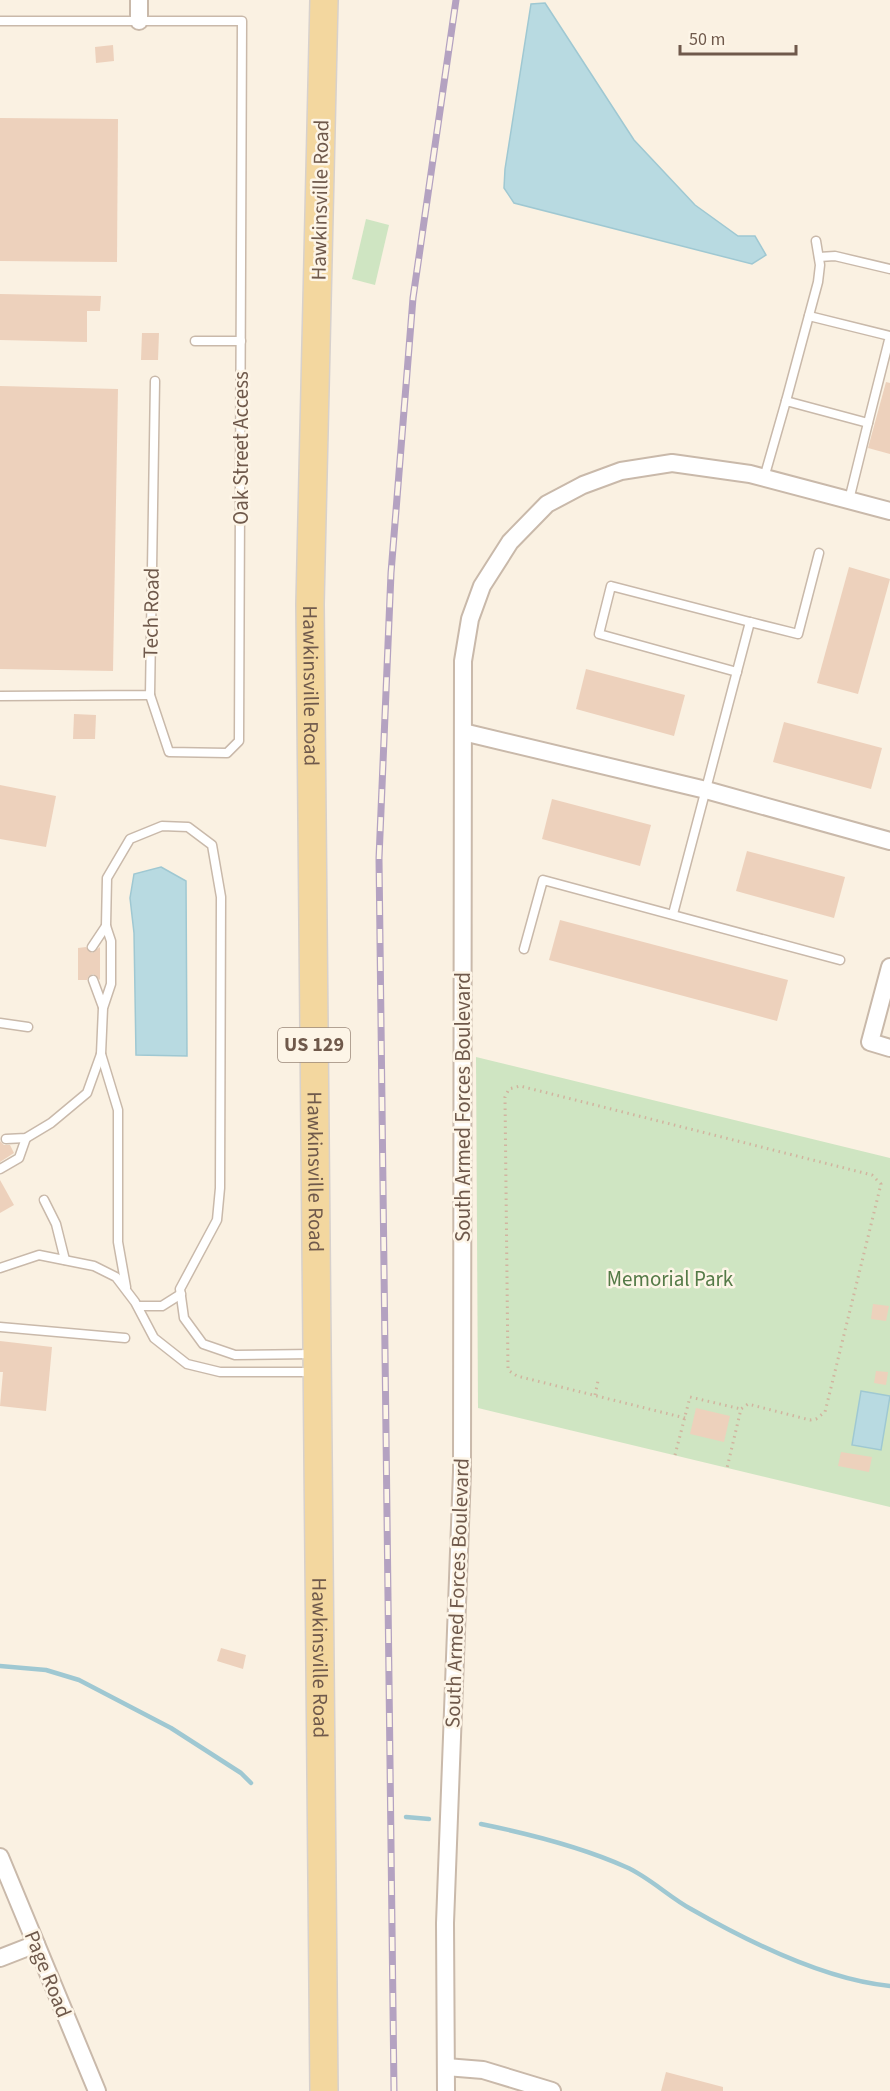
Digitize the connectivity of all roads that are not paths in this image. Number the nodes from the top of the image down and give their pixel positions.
1 (139, 0) edge
2 (324, 0) edge
3 (0, 21) edge
4 (139, 21) junction
5 (816, 241) dead end
6 (819, 257) junction
7 (890, 269) edge
8 (809, 316) junction
9 (195, 341) dead end
10 (241, 341) junction
11 (154, 381) dead end
12 (786, 401) junction
13 (868, 423) junction
14 (764, 478) junction
15 (849, 500) junction
16 (890, 512) edge
17 (819, 553) dead end
18 (750, 622) junction
19 (737, 672) junction
20 (150, 695) junction
21 (0, 696) edge
22 (463, 732) junction
23 (706, 790) junction
24 (890, 841) edge
25 (673, 914) junction
26 (105, 926) junction
27 (92, 947) dead end
28 (524, 949) dead end
29 (840, 960) dead end
30 (890, 968) edge
31 (93, 980) dead end
32 (103, 1008) junction
33 (0, 1023) edge
34 (28, 1027) dead end
35 (890, 1048) edge
36 (101, 1054) junction
37 (26, 1138) junction
38 (6, 1139) dead end
39 (0, 1169) edge
40 (44, 1200) dead end
41 (65, 1260) junction
42 (0, 1268) edge
43 (126, 1290) junction
44 (181, 1294) junction
45 (138, 1306) junction
46 (0, 1327) edge
47 (125, 1338) dead end
48 (317, 1363) junction
49 (0, 1857) edge
50 (36, 1944) junction
51 (0, 1958) edge
52 (446, 2067) junction
53 (97, 2091) edge
54 (324, 2091) edge
55 (446, 2091) edge
56 (552, 2091) edge

1 - 4 street
2 - 48 main road, Hawkinsville Road / US 129
3 - 4 lane
4 - 10 lane, Oak Street Access
5 - 6 lane
6 - 7 lane
6 - 8 lane
8 - 12 lane
8 - 13 lane
9 - 10 lane
10 - 20 lane, Oak Street Access
11 - 20 lane, Tech Road
12 - 13 lane
12 - 14 lane
13 - 15 lane
14 - 15 street, South Armed Forces Boulevard
14 - 22 street, South Armed Forces Boulevard
15 - 16 street, South Armed Forces Boulevard
17 - 18 lane
18 - 19 lane
18 - 19 lane
19 - 23 lane
20 - 21 lane
22 - 23 street
22 - 52 street, South Armed Forces Boulevard
23 - 24 street
23 - 25 lane
25 - 28 lane
25 - 29 lane
26 - 27 lane
26 - 32 lane
26 - 44 lane
30 - 35 street
31 - 32 lane
32 - 36 lane
33 - 34 lane
36 - 37 lane
36 - 43 lane
37 - 38 lane
37 - 39 lane
40 - 41 lane
41 - 42 lane
41 - 43 lane
43 - 45 lane
44 - 45 lane
44 - 48 lane
45 - 48 lane
46 - 47 lane
48 - 54 main road, Hawkinsville Road / US 129
49 - 50 street, Page Road
50 - 51 street
50 - 53 street, Page Road
52 - 55 street, South Armed Forces Boulevard
52 - 56 street

